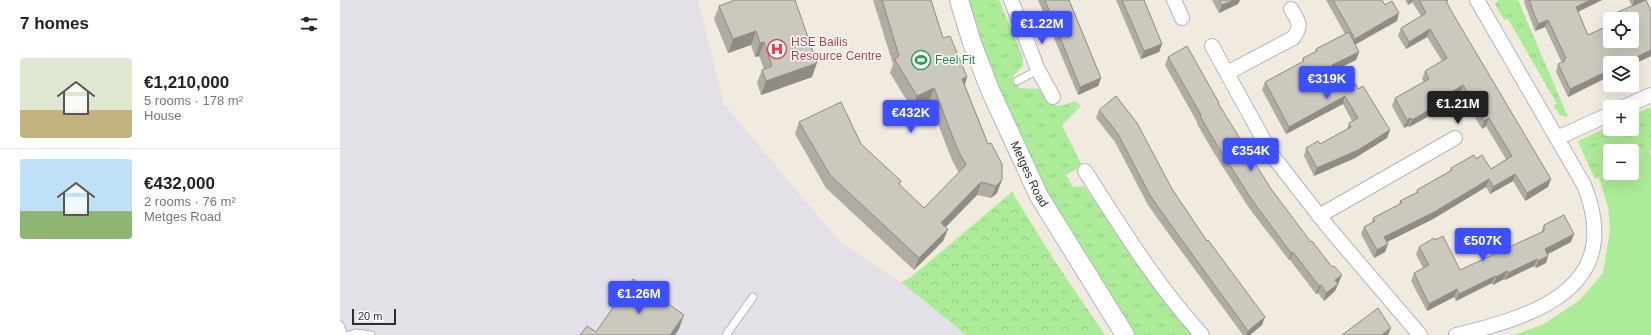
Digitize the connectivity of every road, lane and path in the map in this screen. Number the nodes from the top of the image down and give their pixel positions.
1 (959, 0) edge
2 (1011, 0) edge
3 (1174, 0) edge
4 (1477, 0) edge
5 (1292, 9) dead end
6 (1182, 18) dead end
7 (1212, 46) dead end
8 (1038, 70) junction
9 (1227, 73) junction
10 (1017, 80) dead end
11 (1651, 95) edge
12 (1053, 97) dead end
13 (1639, 100) edge
14 (1603, 117) edge
15 (1455, 138) dead end
16 (1557, 138) junction
17 (1085, 171) dead end
18 (1319, 216) junction
19 (753, 297) dead end
20 (340, 325) edge
21 (344, 335) edge
22 (349, 335) edge
23 (371, 335) edge
24 (726, 335) edge
25 (1125, 335) edge
26 (1202, 335) edge
27 (1420, 335) edge
28 (1456, 335) edge

1 - 25 street, Metges Road
2 - 8 street
3 - 6 street
4 - 16 street
5 - 9 street
7 - 9 street
8 - 10 lane
8 - 12 street
9 - 18 street
11 - 13 street
14 - 16 street
15 - 18 street
16 - 28 street
17 - 26 street
18 - 27 street
19 - 24 lane
20 - 21 lane
22 - 23 lane

